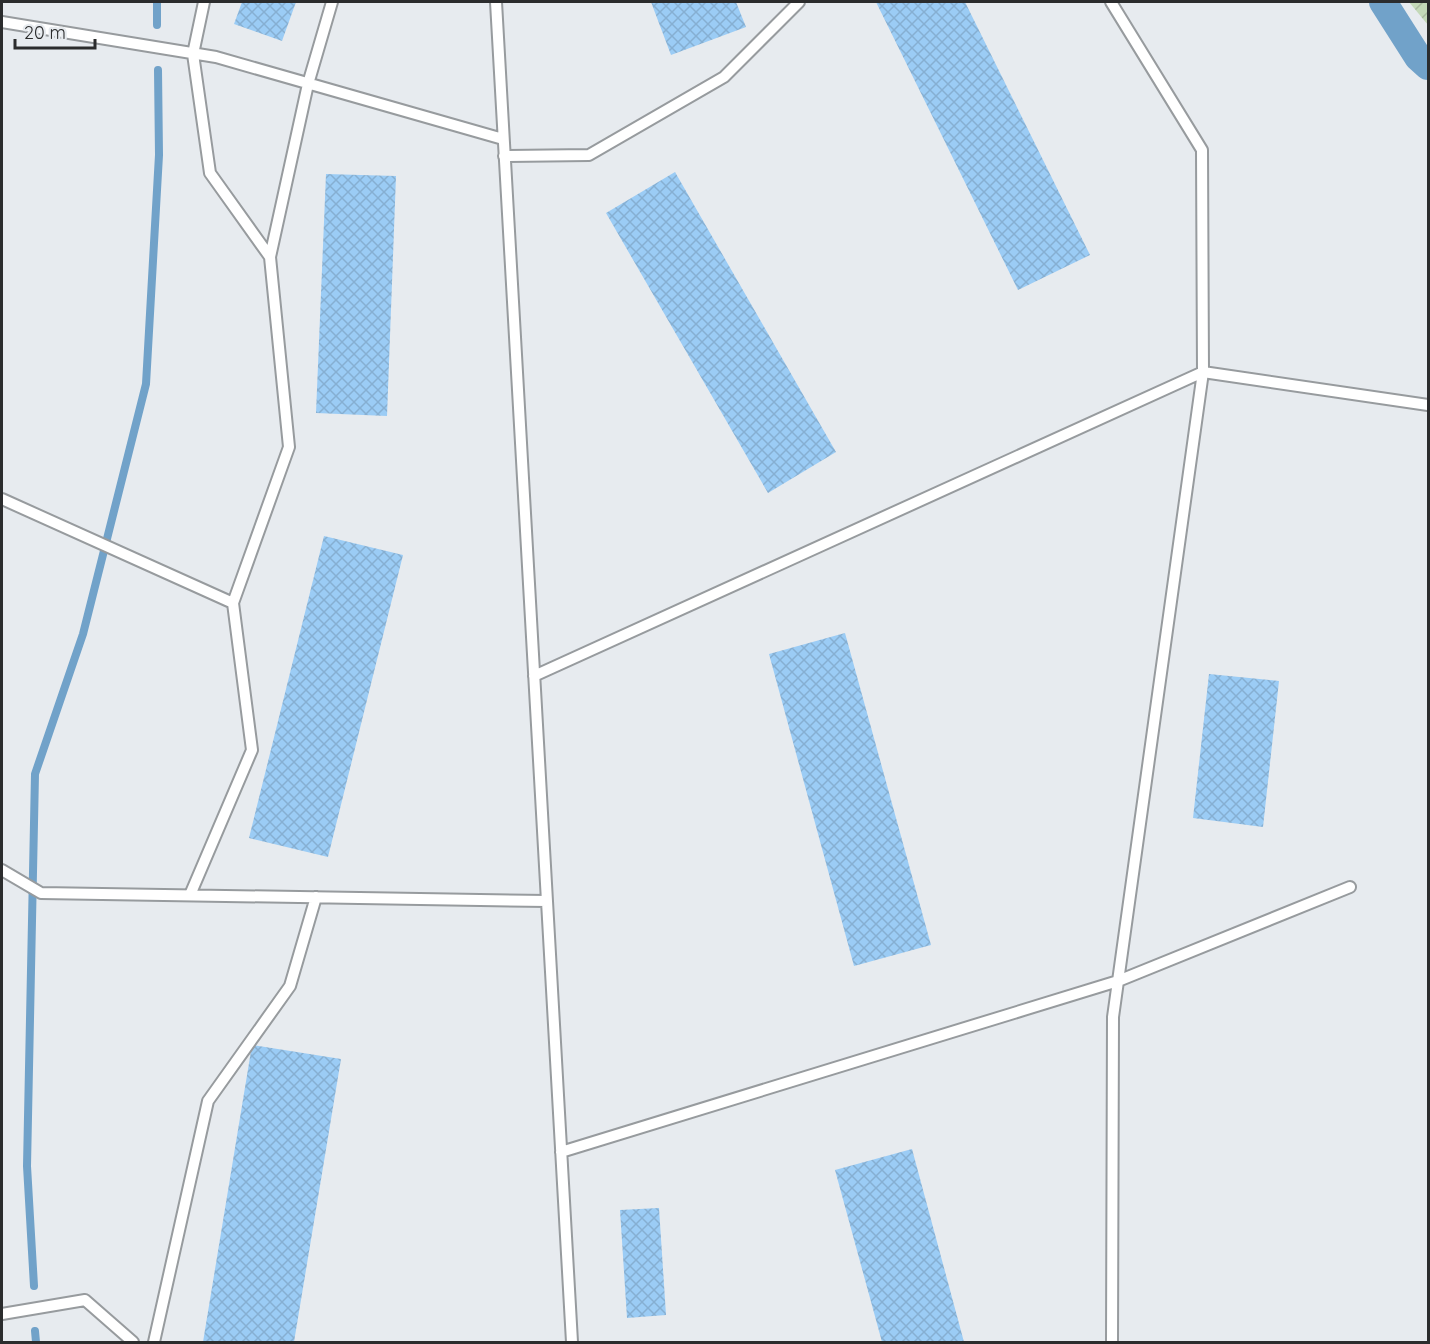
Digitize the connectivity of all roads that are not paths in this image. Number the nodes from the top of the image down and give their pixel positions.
1 (204, 2) edge
2 (332, 2) edge
3 (496, 2) edge
4 (799, 2) edge
5 (1111, 2) edge
6 (2, 22) edge
7 (194, 54) junction
8 (308, 84) junction
9 (503, 139) junction
10 (504, 156) junction
11 (270, 257) junction
12 (1203, 372) junction
13 (1428, 405) edge
14 (2, 499) edge
15 (233, 603) junction
16 (534, 676) junction
17 (2, 870) edge
18 (1350, 887) dead end
19 (190, 895) junction
20 (316, 897) junction
21 (547, 901) junction
22 (1118, 981) junction
23 (561, 1152) junction
24 (2, 1314) edge
25 (133, 1342) edge
26 (154, 1342) edge
27 (572, 1342) edge
28 (1112, 1342) edge

1 - 7 lane
2 - 8 lane
3 - 9 lane
4 - 10 lane
5 - 12 lane
6 - 7 lane
7 - 8 lane
7 - 11 lane
8 - 9 lane
8 - 11 lane
9 - 10 lane
10 - 16 lane
11 - 15 lane
12 - 13 lane
12 - 16 lane
12 - 22 lane
14 - 15 lane
15 - 19 lane
16 - 21 lane
17 - 19 lane
18 - 22 lane
19 - 20 lane
20 - 21 lane
20 - 26 lane
21 - 23 lane
22 - 23 lane
22 - 28 lane
23 - 27 lane
24 - 25 lane

